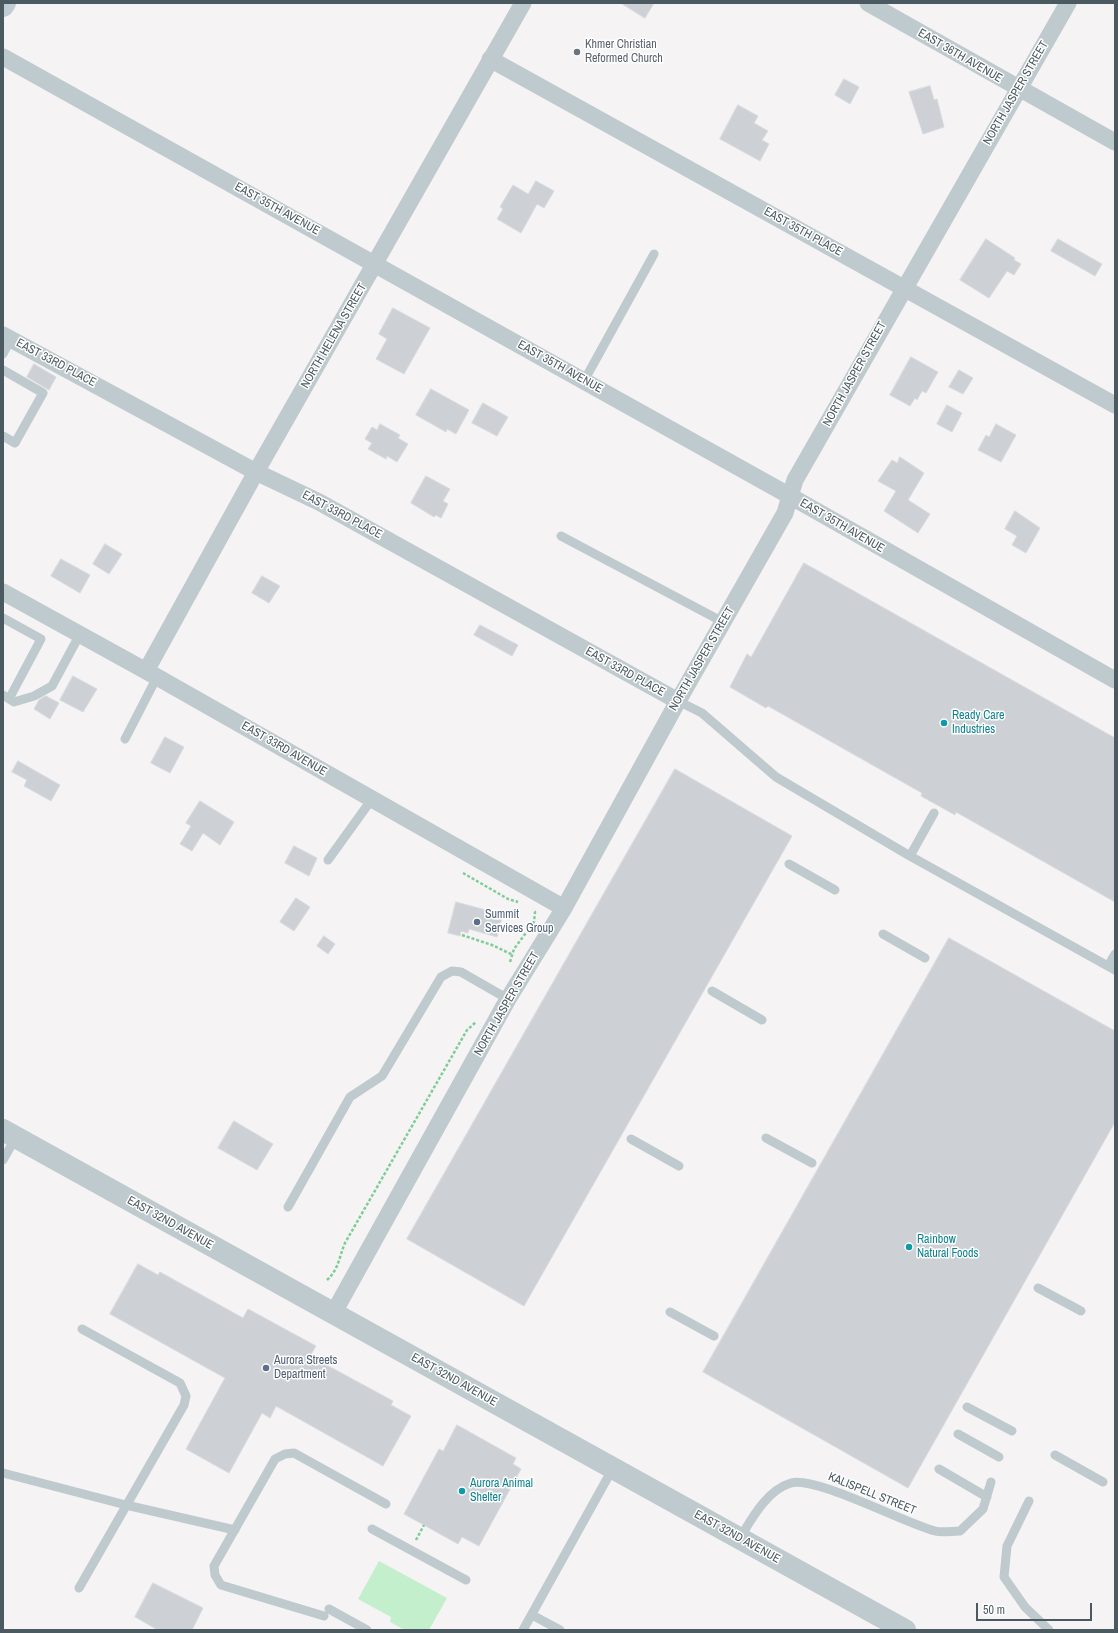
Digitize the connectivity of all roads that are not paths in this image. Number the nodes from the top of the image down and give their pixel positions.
1 (5, 3) edge
2 (523, 3) edge
3 (868, 3) edge
4 (1068, 3) edge
5 (3, 6) edge
6 (3, 57) edge
7 (490, 59) junction
8 (1018, 89) junction
9 (1115, 142) edge
10 (654, 254) dead end
11 (375, 264) junction
12 (904, 287) junction
13 (6, 342) edge
14 (3, 370) edge
15 (584, 381) junction
16 (1115, 405) edge
17 (3, 436) edge
18 (256, 472) junction
19 (790, 496) junction
20 (561, 536) dead end
21 (3, 592) edge
22 (3, 618) edge
23 (723, 622) junction
24 (80, 634) junction
25 (152, 674) junction
26 (1115, 680) edge
27 (6, 697) edge
28 (678, 701) junction
29 (125, 739) dead end
30 (372, 799) junction
31 (934, 812) dead end
32 (910, 856) junction
33 (328, 860) dead end
34 (789, 864) dead end
35 (835, 890) dead end
36 (564, 908) junction
37 (883, 934) dead end
38 (1115, 954) edge
39 (925, 958) dead end
40 (1112, 968) edge
41 (712, 991) dead end
42 (508, 999) junction
43 (762, 1020) dead end
44 (9, 1133) edge
45 (766, 1138) dead end
46 (630, 1139) dead end
47 (3, 1160) edge
48 (812, 1163) dead end
49 (679, 1166) dead end
50 (288, 1207) dead end
51 (1038, 1288) dead end
52 (1081, 1310) dead end
53 (670, 1312) dead end
54 (333, 1314) junction
55 (82, 1329) dead end
56 (714, 1336) dead end
57 (967, 1408) dead end
58 (1012, 1431) dead end
59 (958, 1434) dead end
60 (1055, 1455) dead end
61 (999, 1457) dead end
62 (613, 1468) junction
63 (939, 1469) dead end
64 (3, 1473) edge
65 (991, 1482) dead end
66 (1103, 1482) dead end
67 (987, 1497) junction
68 (1029, 1501) dead end
69 (386, 1504) dead end
70 (126, 1505) junction
71 (372, 1529) dead end
72 (235, 1530) junction
73 (740, 1539) junction
74 (466, 1580) dead end
75 (79, 1588) dead end
76 (532, 1615) junction
77 (367, 1630) edge
78 (523, 1630) edge
79 (560, 1630) edge
80 (905, 1630) edge
81 (1049, 1630) edge

1 - 5 main road
2 - 7 street, NORTH HELENA STREET
3 - 8 street, EAST 36TH AVENUE
4 - 8 street, NORTH JASPER STREET
6 - 11 street, EAST 35TH AVENUE
7 - 11 street, NORTH HELENA STREET
7 - 12 street, EAST 35TH PLACE
8 - 9 street, EAST 36TH AVENUE
8 - 12 street, NORTH JASPER STREET
10 - 15 lane
11 - 15 street, EAST 35TH AVENUE
11 - 18 street, NORTH HELENA STREET
12 - 16 street, EAST 35TH PLACE
12 - 19 street, NORTH JASPER STREET
13 - 18 street, EAST 33RD PLACE
14 - 17 lane
15 - 19 street, EAST 35TH AVENUE
18 - 25 street, NORTH HELENA STREET
18 - 28 street, EAST 33RD PLACE
19 - 23 street, NORTH JASPER STREET
19 - 26 street, EAST 35TH AVENUE
20 - 23 lane
21 - 24 street, EAST 33RD AVENUE
22 - 27 lane
23 - 28 street, NORTH JASPER STREET
24 - 25 street, EAST 33RD AVENUE
24 - 27 lane
25 - 29 lane
25 - 30 street, EAST 33RD AVENUE
28 - 32 lane
28 - 36 street, NORTH JASPER STREET
30 - 33 lane
30 - 36 street, EAST 33RD AVENUE
31 - 32 lane
32 - 40 lane
34 - 35 lane
36 - 42 street, NORTH JASPER STREET
37 - 39 lane
38 - 40 lane
41 - 43 lane
42 - 50 lane
42 - 54 street, NORTH JASPER STREET
44 - 47 lane
44 - 54 street, EAST 32ND AVENUE
45 - 48 lane
46 - 49 lane
51 - 52 lane
53 - 56 lane
54 - 62 street, EAST 32ND AVENUE
55 - 70 lane
57 - 58 lane
59 - 61 lane
60 - 66 lane
62 - 73 street, EAST 32ND AVENUE
62 - 76 lane
63 - 67 lane
64 - 70 lane
65 - 67 lane, KALISPELL STREET
67 - 73 lane, KALISPELL STREET
68 - 81 lane
69 - 72 lane
70 - 72 lane
70 - 75 lane
71 - 74 lane
72 - 77 lane
73 - 80 street, EAST 32ND AVENUE
76 - 78 lane
76 - 79 lane

